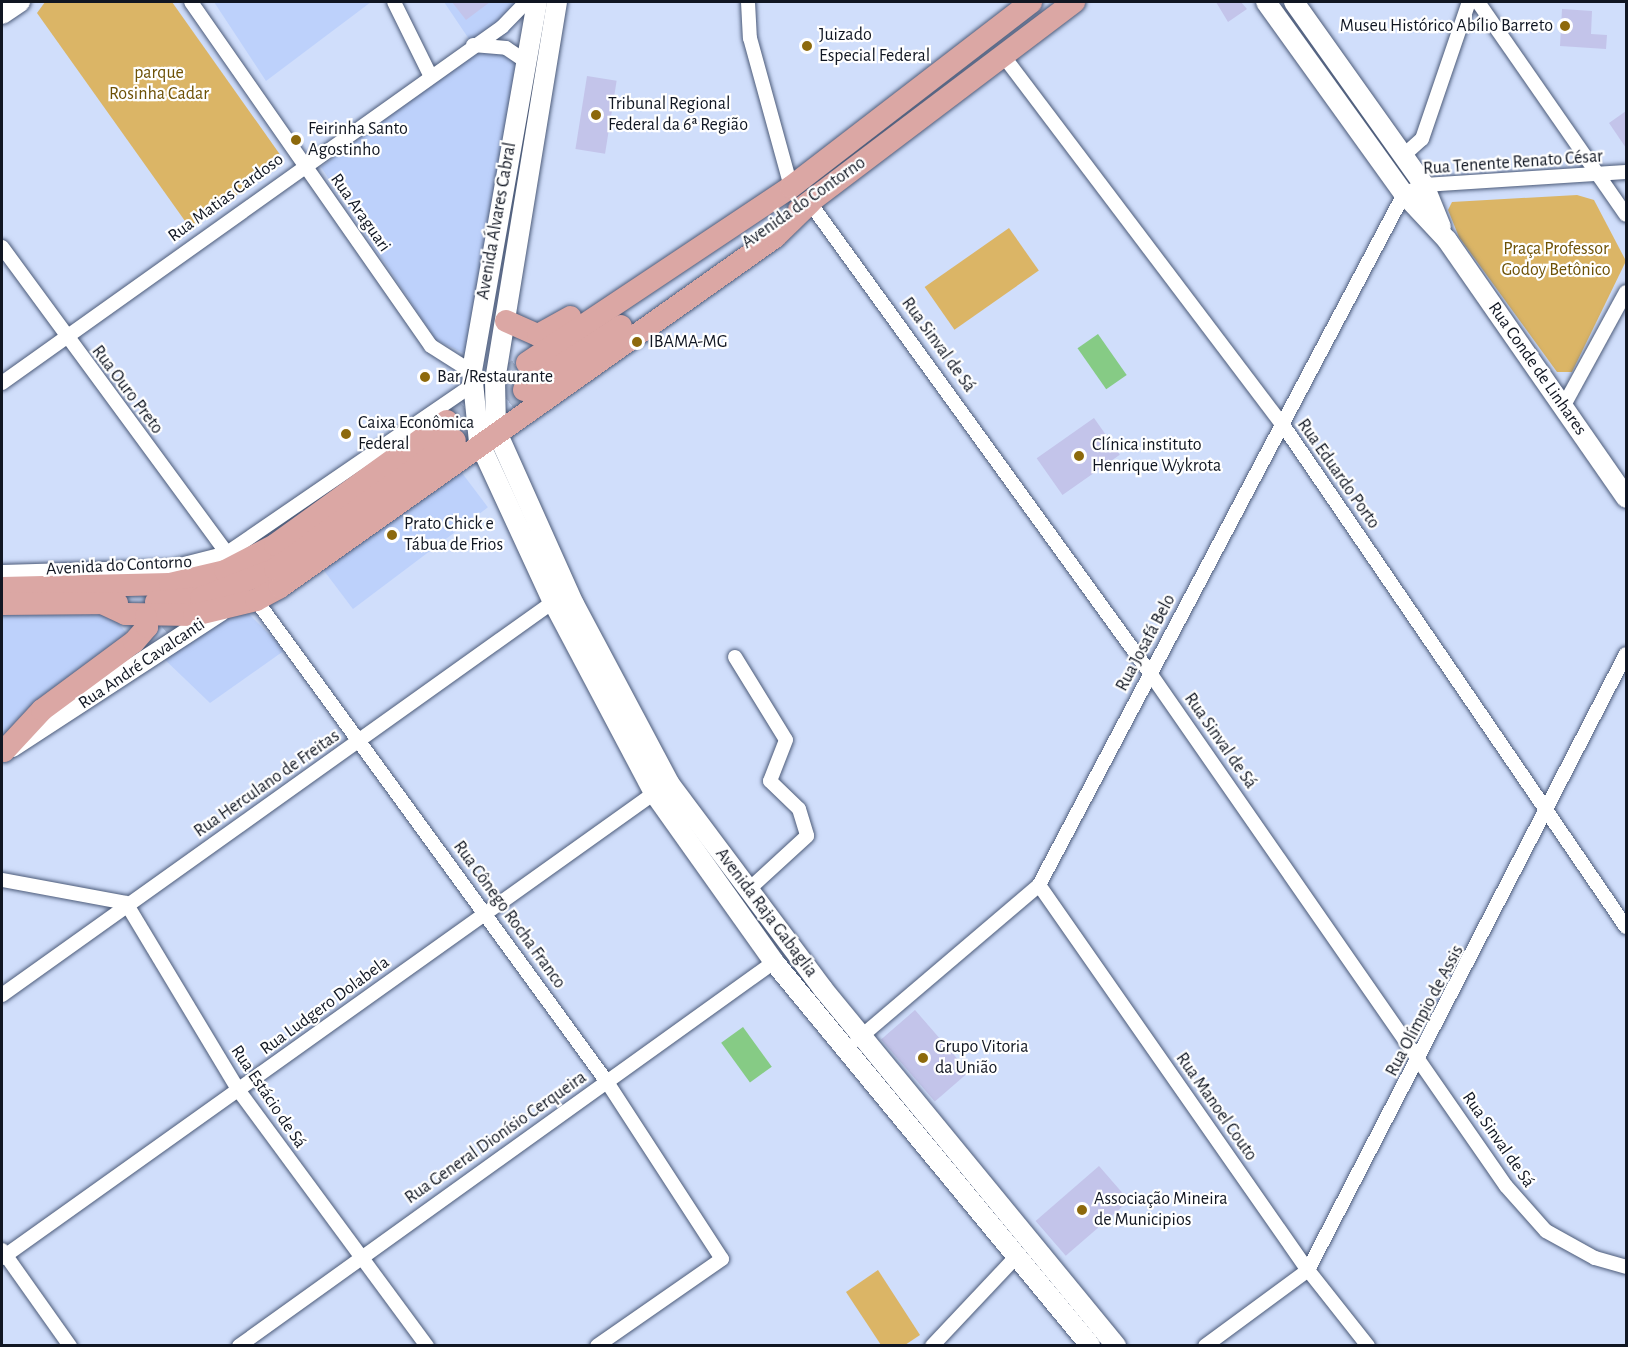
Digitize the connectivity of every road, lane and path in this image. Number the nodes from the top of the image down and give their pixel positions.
1 (20, 2) edge
2 (190, 2) edge
3 (394, 2) edge
4 (526, 2) edge
5 (537, 2) edge
6 (557, 2) edge
7 (748, 2) edge
8 (1031, 2) edge
9 (1074, 2) edge
10 (1266, 2) edge
11 (1294, 2) edge
12 (1469, 2) edge
13 (1478, 2) edge
14 (2, 14) edge
15 (473, 45) junction
16 (1002, 54) junction
17 (527, 62) junction
18 (430, 75) junction
19 (1404, 155) junction
20 (304, 163) junction
21 (1626, 172) edge
22 (1597, 174) junction
23 (1424, 185) junction
24 (791, 187) junction
25 (528, 190) junction
26 (1404, 194) junction
27 (810, 202) junction
28 (1626, 215) edge
29 (1447, 240) junction
30 (2, 247) edge
31 (1626, 292) edge
32 (506, 321) junction
33 (64, 336) junction
34 (527, 363) tunnel mouth
35 (471, 379) junction
36 (2, 383) edge
37 (524, 390) tunnel mouth
38 (1563, 407) junction
39 (1283, 425) junction
40 (488, 436) junction
41 (1626, 498) edge
42 (227, 553) junction
43 (250, 561) junction
44 (275, 569) junction
45 (2, 572) edge
46 (228, 580) dead end
47 (2, 588) edge
48 (256, 600) junction
49 (553, 602) junction
50 (102, 603) junction
51 (2, 604) edge
52 (222, 610) junction
53 (147, 616) junction
54 (166, 632) tunnel mouth
55 (1626, 654) edge
56 (735, 657) dead end
57 (1150, 673) junction
58 (357, 744) junction
59 (3, 752) edge
60 (662, 788) junction
61 (1549, 812) junction
62 (2, 880) edge
63 (1039, 885) junction
64 (747, 890) junction
65 (126, 903) junction
66 (486, 912) junction
67 (1626, 927) edge
68 (774, 962) junction
69 (823, 989) junction
70 (2, 995) edge
71 (861, 1036) junction
72 (846, 1048) junction
73 (1420, 1060) junction
74 (607, 1082) junction
75 (239, 1090) junction
76 (359, 1257) junction
77 (2, 1258) edge
78 (1015, 1258) junction
79 (1626, 1267) edge
80 (1308, 1270) junction
81 (1084, 1339) edge
82 (70, 1346) edge
83 (239, 1346) edge
84 (426, 1346) edge
85 (597, 1346) edge
86 (932, 1346) edge
87 (1096, 1346) edge
88 (1116, 1346) edge
89 (1205, 1346) edge
90 (1368, 1346) edge

1 - 14 main road
2 - 20 street, Rua Araguari
3 - 18 street
4 - 15 street, Rua Matias Cardoso
5 - 17 main road, Avenida Álvares Cabral
6 - 25 main road, Avenida Álvares Cabral
7 - 24 street
8 - 24 main road, Avenida do Contorno
9 - 16 main road, Avenida do Contorno
10 - 26 main road, Rua Conde de Linhares
11 - 19 main road, Rua Conde de Linhares
12 - 19 street
13 - 22 street
15 - 17 street
15 - 18 street, Rua Matias Cardoso
16 - 27 main road, Avenida do Contorno
16 - 39 street, Rua Eduardo Porto
17 - 25 main road
17 - 35 main road, Avenida Álvares Cabral
18 - 20 street, Rua Matias Cardoso
19 - 23 main road, Rua Conde de Linhares
20 - 33 street, Rua Matias Cardoso
20 - 35 street, Rua Araguari
21 - 22 street, Rua Tenente Renato César
22 - 23 street, Rua Tenente Renato César
22 - 28 street
23 - 26 street, Rua Tenente Renato César
23 - 29 main road, Rua Conde de Linhares
24 - 32 main road
24 - 34 main road, Avenida do Contorno
25 - 32 main road, Avenida Álvares Cabral
26 - 29 main road, Rua Conde de Linhares
26 - 39 street, Rua Josafá Belo
27 - 37 main road, Avenida do Contorno
27 - 40 main road
27 - 57 street, Rua Sinval de Sá
29 - 38 main road, Rua Conde de Linhares
30 - 33 street, Rua Ouro Preto
31 - 38 street
32 - 40 main road, Avenida Álvares Cabral
33 - 36 street, Rua Matias Cardoso
33 - 42 street, Rua Ouro Preto
35 - 40 main road, Avenida Álvares Cabral
35 - 42 street, Avenida do Contorno
38 - 41 main road, Rua Conde de Linhares
39 - 57 street, Rua Josafá Belo
39 - 61 street, Rua Eduardo Porto
40 - 48 main road
40 - 49 main road, Avenida Raja Gabaglia
40 - 60 main road, Avenida Raja Gabaglia
42 - 45 street, Avenida do Contorno
43 - 44 main road, Avenida do Contorno
43 - 46 main road
43 - 47 main road, Avenida do Contorno
44 - 50 main road, Avenida do Contorno
44 - 52 main road, Rua André Cavalcanti
48 - 52 main road
48 - 58 street, Rua Cônego Rocha Franco
49 - 58 street, Rua Herculano de Freitas
49 - 60 main road, Avenida Raja Gabaglia
50 - 51 main road, Avenida do Contorno
50 - 53 main road
52 - 53 main road
52 - 59 main road, Rua André Cavalcanti
53 - 59 main road
54 - 59 main road, Rua André Cavalcanti
55 - 61 street, Rua Olímpio de Assis
56 - 64 street
57 - 63 street, Rua Josafá Belo
57 - 73 street, Rua Sinval de Sá
58 - 65 street, Rua Herculano de Freitas
58 - 66 street, Rua Cônego Rocha Franco
60 - 64 main road, Avenida Raja Gabaglia
60 - 66 street, Rua Ludgero Dolabela
60 - 68 main road, Avenida Raja Gabaglia
61 - 67 street, Rua Eduardo Porto
61 - 73 street, Rua Olímpio de Assis
62 - 65 street
63 - 71 street, Rua Josafá Belo
63 - 80 street, Rua Manoel Couto
64 - 69 main road, Avenida Raja Gabaglia
65 - 70 street, Rua Herculano de Freitas
65 - 75 street, Rua Estácio de Sá
66 - 74 street, Rua Cônego Rocha Franco
66 - 75 street, Rua Ludgero Dolabela
68 - 69 main road
68 - 72 main road, Avenida Raja Gabaglia
68 - 74 street, Rua General Dionísio Cerqueira
69 - 71 main road, Avenida Raja Gabaglia
71 - 72 street, Rua Josafá Belo
71 - 88 main road, Avenida Raja Gabaglia
72 - 78 main road, Avenida Raja Gabaglia
73 - 79 street, Rua Sinval de Sá
73 - 80 street, Rua Olímpio de Assis
74 - 76 street, Rua General Dionísio Cerqueira
74 - 85 street, Rua Cônego Rocha Franco
75 - 76 street, Rua Estácio de Sá
75 - 77 street, Rua Ludgero Dolabela
76 - 83 street, Rua General Dionísio Cerqueira
76 - 84 street, Rua Estácio de Sá
77 - 82 street
78 - 81 main road, Avenida Raja Gabaglia
78 - 86 street
80 - 89 street, Rua Olímpio de Assis
80 - 90 street, Rua Manoel Couto
81 - 87 main road, Avenida Raja Gabaglia

